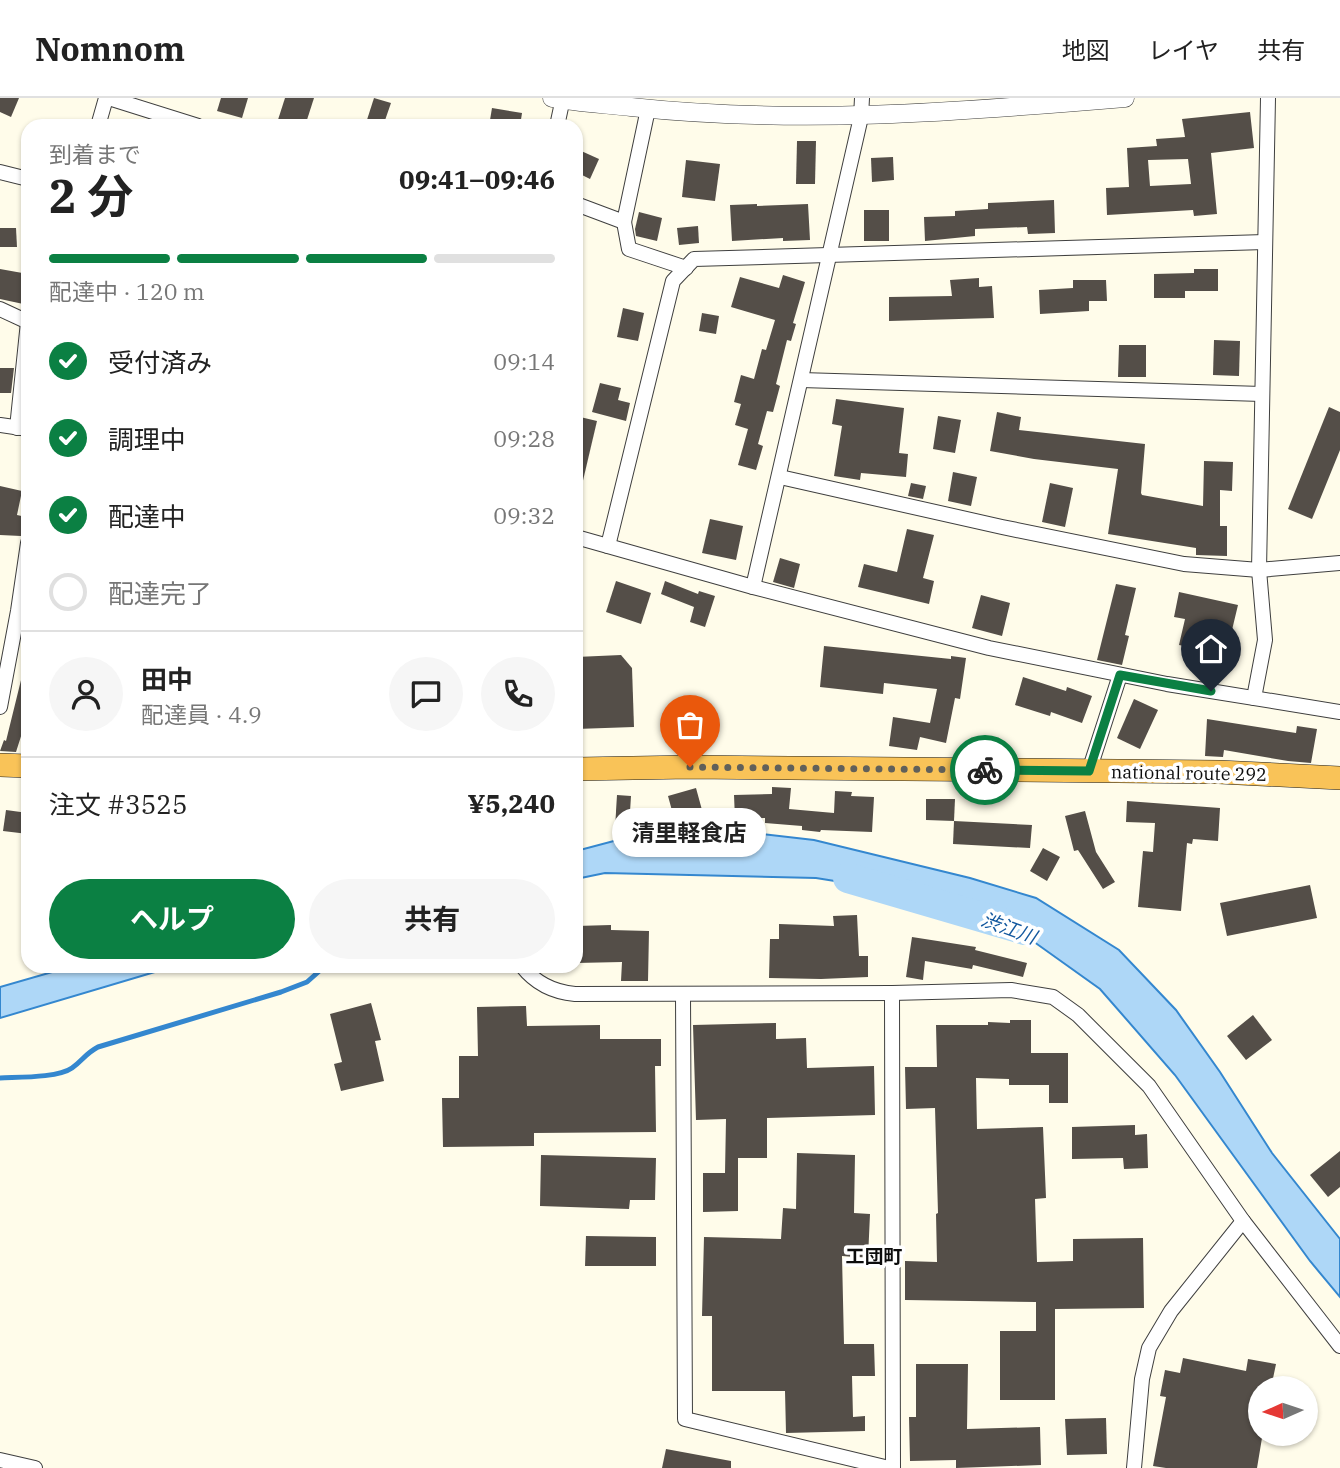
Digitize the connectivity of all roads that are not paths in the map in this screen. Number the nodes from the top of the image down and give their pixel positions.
1 (107, 98) edge
2 (862, 98) edge
3 (1125, 98) edge
4 (1268, 98) edge
5 (559, 99) edge
6 (648, 109) junction
7 (861, 117) junction
8 (100, 119) edge
9 (175, 119) edge
10 (558, 119) edge
11 (0, 172) edge
12 (21, 177) edge
13 (583, 207) edge
14 (624, 222) junction
15 (1265, 242) junction
16 (829, 255) junction
17 (685, 268) junction
18 (0, 309) edge
19 (21, 319) edge
20 (801, 380) junction
21 (1262, 394) junction
22 (0, 425) edge
23 (21, 428) edge
24 (780, 477) junction
25 (583, 539) edge
26 (608, 546) junction
27 (1340, 563) edge
28 (1259, 570) junction
29 (753, 587) junction
30 (21, 620) edge
31 (1120, 675) junction
32 (1254, 698) junction
33 (0, 707) edge
34 (1340, 712) edge
35 (0, 765) edge
36 (21, 766) edge
37 (583, 769) edge
38 (1089, 771) junction
39 (1340, 778) edge
40 (528, 973) edge
41 (892, 993) junction
42 (683, 994) junction
43 (1243, 1221) junction
44 (1340, 1346) edge
45 (0, 1460) edge
46 (35, 1468) edge
47 (891, 1468) edge
48 (1134, 1468) edge

1 - 8 street
1 - 9 street
2 - 7 street
3 - 7 street
4 - 15 street
5 - 6 street
5 - 10 street
6 - 7 street
6 - 14 street
7 - 16 street
11 - 12 street
13 - 14 street
14 - 17 street
15 - 16 street
15 - 21 street
16 - 17 street
16 - 20 street
17 - 26 street
18 - 19 street
20 - 21 street
20 - 24 street
21 - 28 street
22 - 23 street
24 - 28 street
24 - 29 street
25 - 26 street
26 - 29 street
27 - 28 street
28 - 32 street
29 - 31 street
30 - 33 street
31 - 32 street
31 - 38 street
32 - 34 street
35 - 36 highway
37 - 38 highway, national route 292
38 - 39 highway, national route 292
40 - 42 street
41 - 42 street
41 - 43 street
41 - 47 street
42 - 47 street
43 - 44 street
43 - 48 street
45 - 46 street

